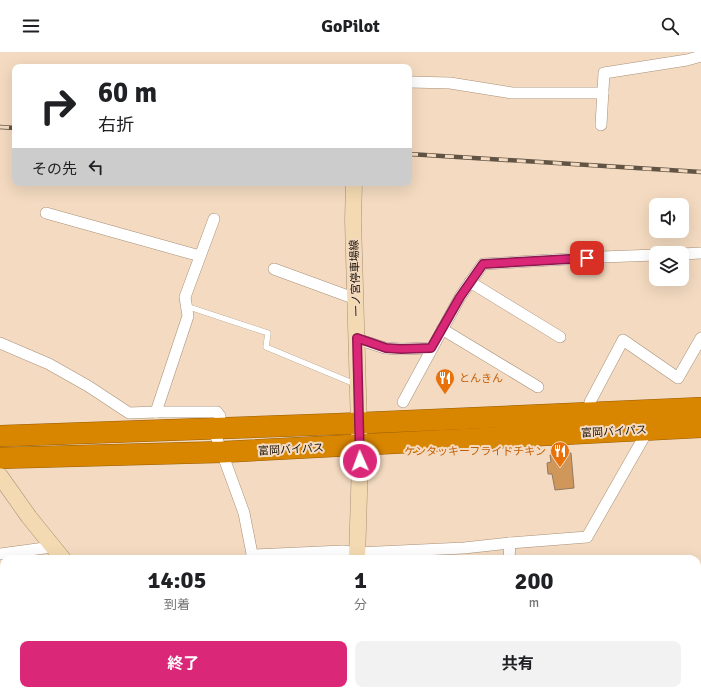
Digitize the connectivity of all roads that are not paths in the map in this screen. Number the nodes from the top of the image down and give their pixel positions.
1 (701, 56) edge
2 (412, 82) edge
3 (603, 93) junction
4 (600, 125) dead end
5 (354, 186) edge
6 (46, 213) dead end
7 (214, 219) dead end
8 (701, 253) edge
9 (689, 254) edge
10 (649, 255) edge
11 (200, 256) junction
12 (274, 269) dead end
13 (470, 282) junction
14 (356, 299) junction
15 (186, 305) junction
16 (442, 329) junction
17 (560, 337) dead end
18 (357, 338) junction
19 (701, 338) edge
20 (0, 343) edge
21 (431, 348) junction
22 (358, 384) junction
23 (538, 387) dead end
24 (403, 402) dead end
25 (590, 402) dead end
26 (701, 408) edge
27 (156, 412) junction
28 (358, 423) junction
29 (701, 427) edge
30 (217, 428) junction
31 (648, 430) junction
32 (0, 436) edge
33 (359, 445) junction
34 (222, 452) junction
35 (0, 458) edge
36 (0, 476) edge
37 (510, 543) junction
38 (52, 547) junction
39 (0, 554) edge
40 (59, 555) edge
41 (253, 555) edge
42 (283, 555) edge
43 (354, 555) edge
44 (357, 555) edge
45 (370, 555) edge
46 (509, 555) edge

1 - 3 street
2 - 3 street
3 - 4 street
5 - 14 main road, 一ノ宮停車場線
6 - 11 street
7 - 11 street
8 - 9 street
10 - 13 street
11 - 15 street
12 - 14 street
13 - 16 street
13 - 17 street
14 - 18 main road, 一ノ宮停車場線
15 - 22 lane
15 - 27 street
16 - 21 street
16 - 23 street
18 - 21 street
18 - 22 main road, 一ノ宮停車場線
19 - 25 street
20 - 27 street
21 - 24 street
22 - 28 main road, 一ノ宮停車場線
26 - 28 highway, 富岡バイパス
27 - 30 street
28 - 30 highway, 富岡バイパス
28 - 33 main road, 一ノ宮停車場線
29 - 31 highway, 富岡バイパス
30 - 32 highway, 富岡バイパス
30 - 34 street
31 - 33 highway, 富岡バイパス
31 - 37 street
33 - 34 highway, 富岡バイパス
33 - 44 main road, 一ノ宮停車場線
34 - 35 highway, 富岡バイパス
34 - 41 street
36 - 38 main road
37 - 45 street
37 - 46 street
38 - 39 street
38 - 40 main road
42 - 43 street

